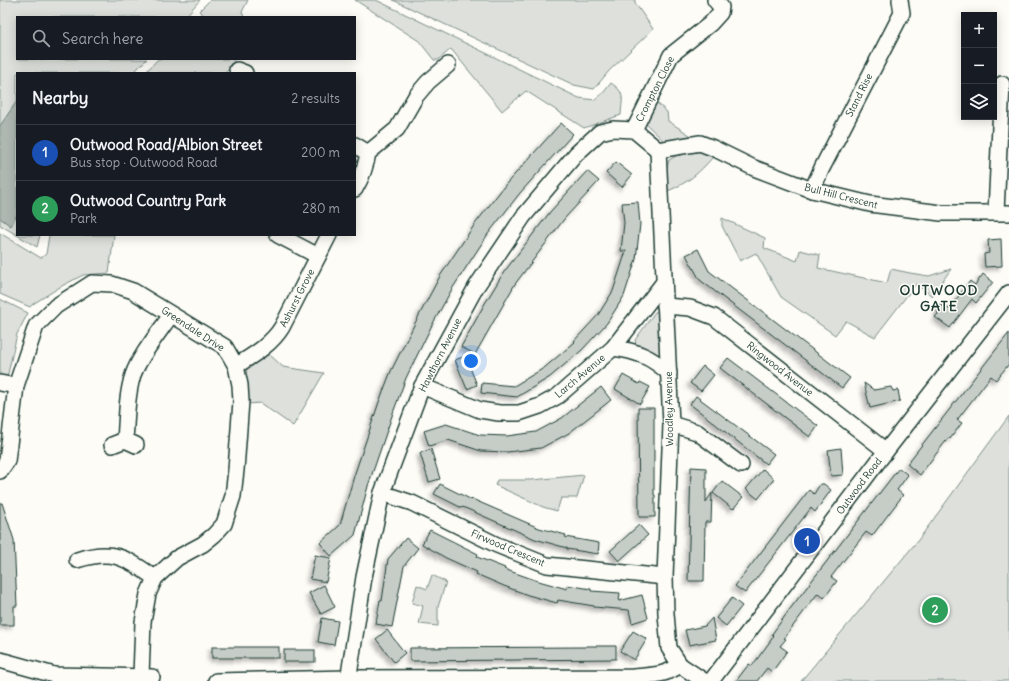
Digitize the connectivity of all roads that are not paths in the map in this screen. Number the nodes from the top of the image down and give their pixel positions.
1 (715, 0) edge
2 (900, 0) edge
3 (448, 65) dead end
4 (1002, 84) edge
5 (634, 130) junction
6 (356, 146) edge
7 (658, 150) junction
8 (368, 153) junction
9 (356, 187) edge
10 (812, 190) junction
11 (1003, 212) edge
12 (280, 236) edge
13 (328, 236) edge
14 (318, 256) junction
15 (664, 282) junction
16 (1009, 293) edge
17 (665, 306) junction
18 (171, 314) junction
19 (613, 348) junction
20 (236, 366) junction
21 (669, 372) junction
22 (0, 383) edge
23 (16, 386) junction
24 (422, 386) junction
25 (671, 424) junction
26 (124, 444) dead end
27 (886, 451) junction
28 (741, 465) dead end
29 (0, 471) edge
30 (382, 493) junction
31 (83, 554) dead end
32 (665, 577) junction
33 (155, 578) junction
34 (0, 660) edge
35 (680, 664) junction
36 (104, 679) edge
37 (348, 679) edge
38 (216, 681) edge
39 (704, 681) edge
40 (711, 681) edge

1 - 5 street, Crompton Close
2 - 10 street, Stand Rise
3 - 8 street
4 - 11 street
5 - 7 street
5 - 24 street, Hawthorn Avenue
6 - 8 street
7 - 10 street, Bull Hill Crescent
7 - 15 street, Woodley Avenue
8 - 9 street
10 - 11 street, Bull Hill Crescent
12 - 14 street
13 - 14 street, Ashurst Grove
14 - 20 street, Ashurst Grove
15 - 17 street, Woodley Avenue
15 - 19 street, Larch Avenue
16 - 27 street, Outwood Road
17 - 21 street, Woodley Avenue
17 - 27 street, Ringwood Avenue
18 - 20 street, Greendale Drive
18 - 23 street, Greendale Drive
18 - 26 street
19 - 21 street
19 - 24 street, Larch Avenue
20 - 33 street, Greendale Drive
21 - 25 street, Woodley Avenue
22 - 23 street
23 - 29 street, Greendale Drive
24 - 30 street, Hawthorn Avenue
25 - 28 street
25 - 32 street, Woodley Avenue
27 - 40 street, Outwood Road
30 - 32 street, Firwood Crescent
30 - 37 street, Hawthorn Avenue
31 - 33 street
32 - 35 street, Woodley Avenue
33 - 36 street, Greendale Drive
34 - 36 street, Greendale Drive
35 - 37 street
35 - 39 street
37 - 38 street

